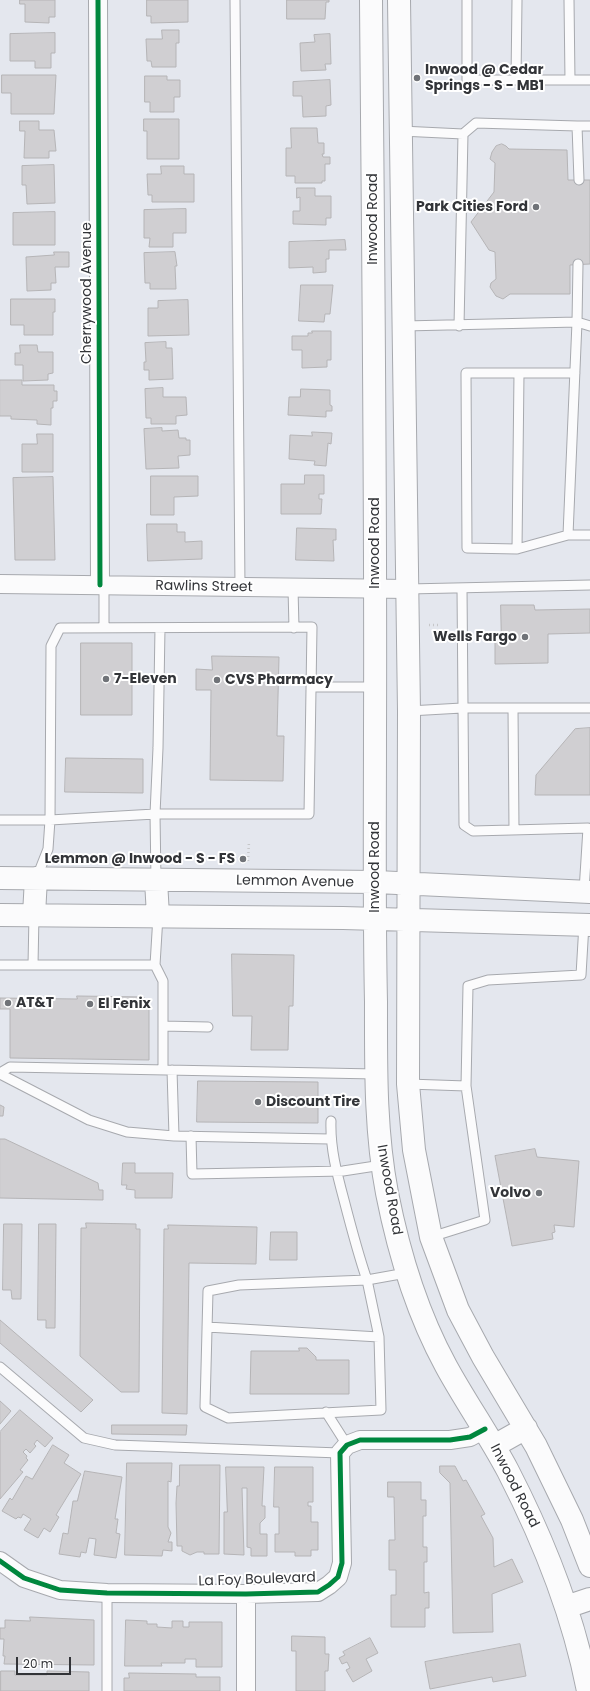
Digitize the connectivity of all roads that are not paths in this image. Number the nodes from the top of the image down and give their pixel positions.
1 (98, 0) edge
2 (235, 0) edge
3 (371, 0) edge
4 (399, 0) edge
5 (467, 0) edge
6 (517, 0) edge
7 (569, 0) edge
8 (516, 80) junction
9 (570, 80) junction
10 (590, 80) edge
11 (577, 126) junction
12 (590, 126) edge
13 (401, 131) junction
14 (463, 134) junction
15 (579, 180) dead end
16 (578, 264) dead end
17 (577, 322) junction
18 (404, 326) junction
19 (459, 326) junction
20 (590, 326) edge
21 (374, 328) junction
22 (575, 373) junction
23 (520, 374) junction
24 (568, 535) junction
25 (590, 535) edge
26 (517, 549) junction
27 (0, 584) edge
28 (102, 585) junction
29 (590, 585) edge
30 (240, 587) junction
31 (294, 588) junction
32 (462, 588) junction
33 (376, 589) junction
34 (408, 589) junction
35 (104, 628) junction
36 (160, 628) junction
37 (294, 628) junction
38 (312, 687) junction
39 (375, 687) junction
40 (462, 708) junction
41 (513, 708) junction
42 (590, 708) edge
43 (409, 711) junction
44 (155, 814) junction
45 (0, 820) edge
46 (50, 820) junction
47 (589, 828) edge
48 (514, 830) junction
49 (0, 878) edge
50 (36, 878) junction
51 (156, 880) junction
52 (376, 882) junction
53 (410, 884) junction
54 (587, 892) edge
55 (0, 915) edge
56 (34, 915) junction
57 (158, 916) junction
58 (375, 919) junction
59 (409, 920) junction
60 (587, 925) edge
61 (0, 964) edge
62 (33, 965) junction
63 (155, 965) junction
64 (163, 1026) junction
65 (208, 1027) dead end
66 (162, 1070) junction
67 (172, 1070) junction
68 (0, 1074) edge
69 (376, 1074) junction
70 (408, 1084) junction
71 (466, 1086) junction
72 (331, 1121) dead end
73 (174, 1136) junction
74 (191, 1136) junction
75 (330, 1139) junction
76 (382, 1165) junction
77 (337, 1171) junction
78 (431, 1237) junction
79 (398, 1246) junction
80 (406, 1273) junction
81 (367, 1280) junction
82 (207, 1327) junction
83 (378, 1337) junction
84 (0, 1367) edge
85 (326, 1412) junction
86 (526, 1428) junction
87 (489, 1437) junction
88 (344, 1449) junction
89 (0, 1561) edge
90 (590, 1566) edge
91 (107, 1593) junction
92 (246, 1594) junction
93 (590, 1599) edge
94 (566, 1607) junction
95 (107, 1691) edge
96 (246, 1691) edge
97 (588, 1691) edge

1 - 28 street, Cherrywood Avenue
2 - 30 lane
3 - 21 main road, Inwood Road
4 - 13 main road, Inwood Road
5 - 8 lane
6 - 8 lane
7 - 9 lane
8 - 9 lane
9 - 10 lane
11 - 12 lane
11 - 14 lane
11 - 15 lane
13 - 14 lane
13 - 18 main road, Inwood Road
14 - 19 lane
16 - 17 lane
17 - 19 lane
17 - 20 lane
17 - 22 lane
18 - 19 lane
18 - 21 main road
18 - 34 main road, Inwood Road
21 - 33 main road, Inwood Road
22 - 23 lane
22 - 24 lane
23 - 26 lane
23 - 26 lane
24 - 25 lane
24 - 26 lane
27 - 28 street, Rawlins Street
28 - 30 street, Rawlins Street
28 - 35 lane
29 - 32 lane
30 - 31 street, Rawlins Street
31 - 33 street, Rawlins Street
31 - 37 lane
32 - 34 lane
32 - 40 lane
33 - 34 street, Rawlins Street
33 - 39 main road, Inwood Road
34 - 43 main road, Inwood Road
35 - 36 lane
35 - 46 lane
36 - 37 lane
36 - 44 lane
37 - 38 lane
38 - 39 lane
38 - 44 lane
39 - 52 main road, Inwood Road
40 - 41 lane
40 - 43 lane
40 - 48 lane
41 - 42 lane
41 - 48 lane
43 - 53 main road, Inwood Road
44 - 46 lane
44 - 51 lane
45 - 46 lane
46 - 50 lane
47 - 48 lane
47 - 54 lane
49 - 50 main road, Lemmon Avenue
50 - 51 main road, Lemmon Avenue
50 - 56 main road
51 - 52 main road, Lemmon Avenue
51 - 57 main road
52 - 53 main road, Lemmon Avenue
52 - 58 main road, Inwood Road
53 - 54 main road, Lemmon Avenue
53 - 59 main road, Inwood Road
54 - 60 main road
55 - 56 main road
56 - 57 main road
56 - 62 lane
57 - 58 main road
57 - 63 lane
58 - 59 main road
58 - 69 main road, Inwood Road
59 - 60 main road
59 - 70 main road, Inwood Road
60 - 71 lane
61 - 62 lane
62 - 63 lane
63 - 64 lane
64 - 65 lane
64 - 66 lane
66 - 67 lane
66 - 68 lane
67 - 69 lane
67 - 73 lane
68 - 73 lane
69 - 76 main road, Inwood Road
70 - 71 lane
70 - 78 main road, Inwood Road
71 - 78 lane
72 - 75 lane
73 - 74 lane
74 - 75 lane
74 - 77 lane
75 - 77 lane
76 - 77 lane
76 - 79 main road, Inwood Road
77 - 81 lane
78 - 79 main road
78 - 86 main road, Inwood Road
79 - 80 main road, Inwood Road
80 - 81 lane
80 - 87 main road, Inwood Road
81 - 82 lane
81 - 83 lane
82 - 83 lane
82 - 85 lane
83 - 85 lane
84 - 88 lane
85 - 88 lane
86 - 87 main road
86 - 90 main road, Inwood Road
87 - 88 street
87 - 94 main road, Inwood Road
88 - 92 street, La Foy Boulevard
89 - 91 street, La Foy Boulevard
91 - 92 street, La Foy Boulevard
91 - 95 lane
92 - 96 street
93 - 94 main road
94 - 97 main road, Inwood Road

